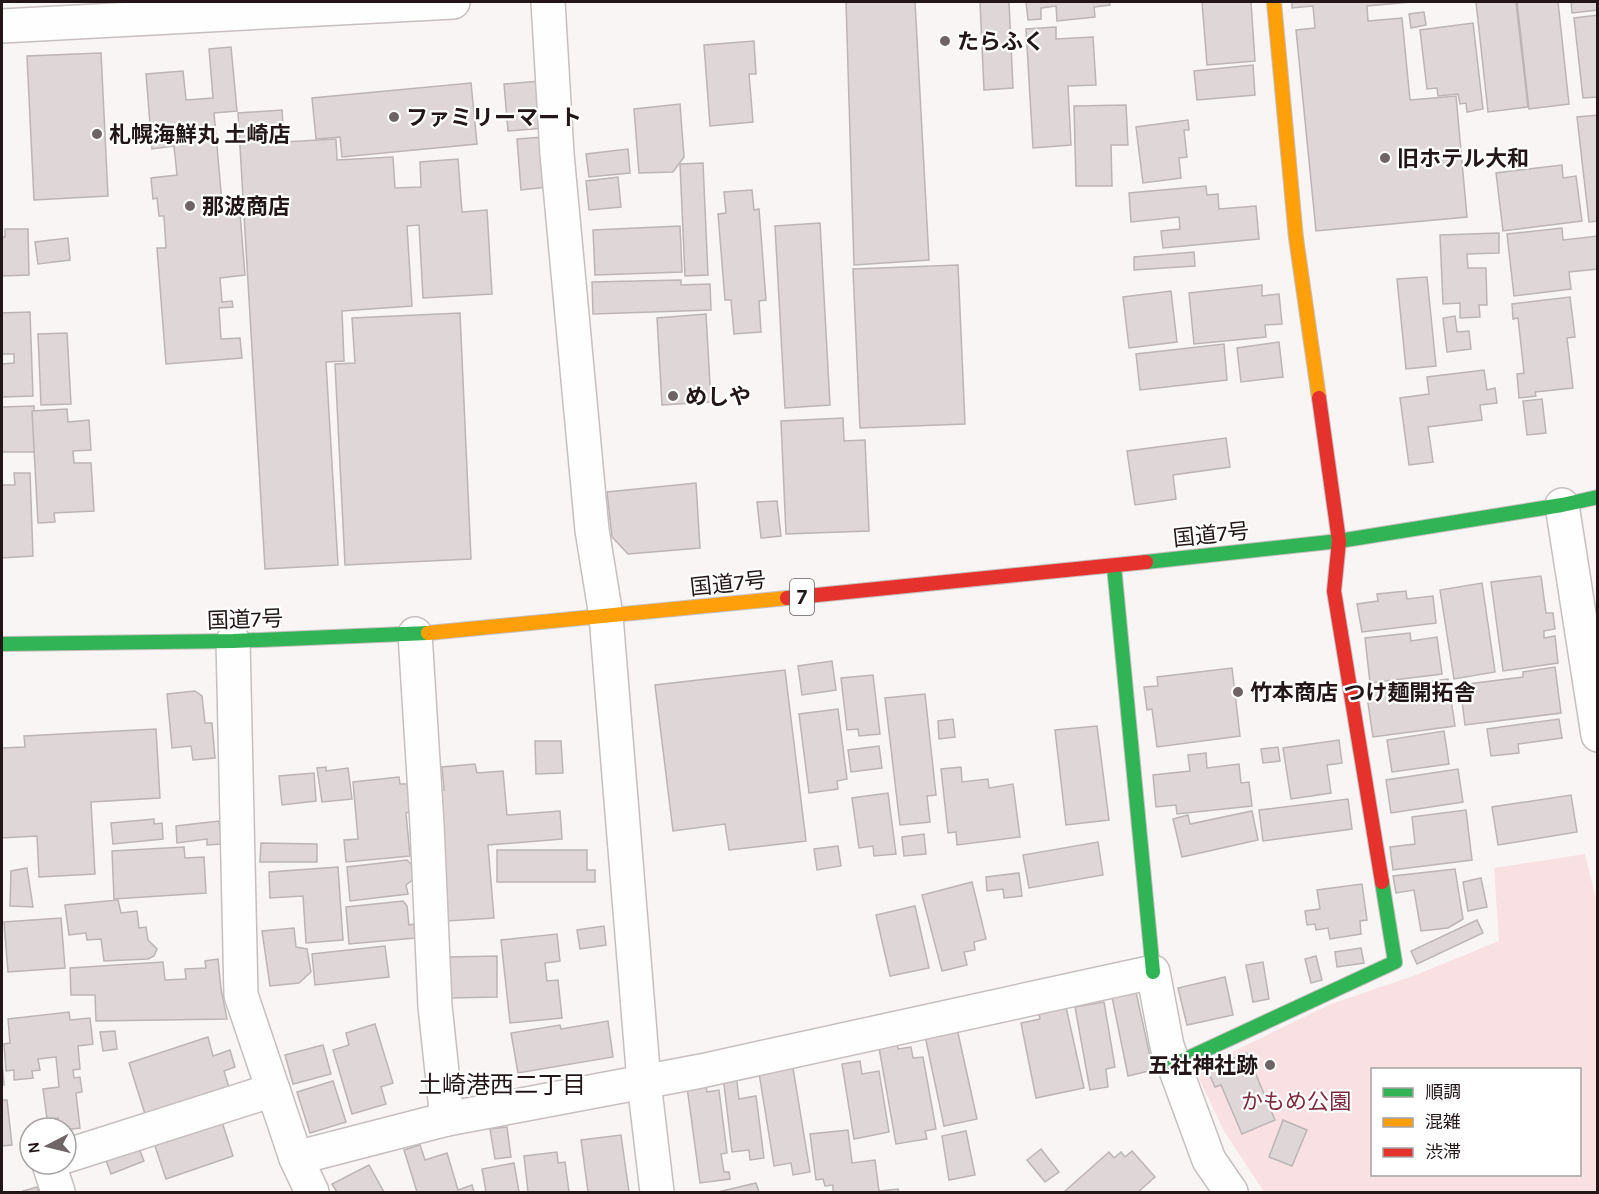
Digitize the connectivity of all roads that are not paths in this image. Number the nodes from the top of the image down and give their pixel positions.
1 (453, 2) edge
2 (548, 2) edge
3 (1274, 2) edge
4 (2, 26) edge
5 (1598, 497) edge
6 (1562, 505) junction
7 (1339, 541) junction
8 (1114, 566) junction
9 (606, 616) junction
10 (415, 634) junction
11 (233, 641) junction
12 (2, 644) edge
13 (1598, 735) edge
14 (1153, 972) junction
15 (1173, 1065) junction
16 (645, 1082) junction
17 (273, 1090) junction
18 (447, 1119) junction
19 (78, 1152) edge
20 (296, 1158) junction
21 (53, 1176) edge
22 (58, 1192) edge
23 (312, 1192) edge
24 (657, 1192) edge
25 (1231, 1192) edge

1 - 4 street
2 - 9 street
3 - 7 main road
5 - 6 main road, 国道7号 / 7
6 - 7 main road, 国道7号 / 7
6 - 13 street
7 - 8 main road, 国道7号 / 7
7 - 15 main road
8 - 9 main road, 国道7号 / 7
8 - 14 main road
9 - 10 main road, 国道7号 / 7
9 - 16 street
10 - 11 main road, 国道7号 / 7
10 - 18 street
11 - 12 main road, 国道7号 / 7
11 - 17 street
14 - 15 street
14 - 16 street
15 - 25 street
16 - 18 street
16 - 24 street
17 - 19 street
17 - 20 street
18 - 20 street
20 - 23 street
21 - 22 street

